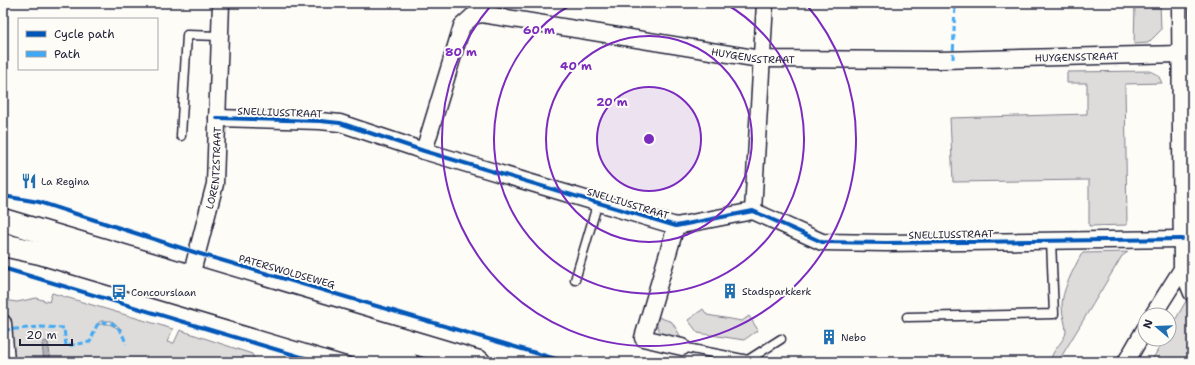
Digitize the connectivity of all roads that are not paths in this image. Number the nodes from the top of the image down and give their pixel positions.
1 (221, 3) edge
2 (764, 3) edge
3 (1180, 3) edge
4 (220, 36) junction
5 (1180, 54) junction
6 (760, 59) junction
7 (217, 118) junction
8 (181, 136) dead end
9 (424, 151) junction
10 (598, 202) junction
11 (753, 210) junction
12 (3, 220) edge
13 (676, 226) junction
14 (1182, 239) junction
15 (1051, 241) junction
16 (3, 245) edge
17 (1182, 269) junction
18 (191, 276) junction
19 (574, 280) dead end
20 (1192, 293) edge
21 (1158, 307) edge
22 (907, 317) dead end
23 (3, 323) edge
24 (781, 339) dead end
25 (1137, 343) edge
26 (682, 348) joint
27 (6, 362) edge
28 (407, 362) edge
29 (479, 362) edge
30 (1126, 362) edge

1 - 4 street, LORENTZSTRAAT
2 - 6 street
3 - 5 street
4 - 7 street, LORENTZSTRAAT
4 - 8 lane
5 - 6 street, HUYGENSSTRAAT
5 - 14 street
6 - 9 street, HUYGENSSTRAAT
6 - 11 street
7 - 9 street, SNELLIUSSTRAAT
7 - 18 street, LORENTZSTRAAT
9 - 10 street, SNELLIUSSTRAAT
10 - 13 street, SNELLIUSSTRAAT
10 - 19 lane
11 - 13 street, SNELLIUSSTRAAT
11 - 15 street, SNELLIUSSTRAAT
12 - 18 main road
13 - 26 street
14 - 15 street, SNELLIUSSTRAAT
14 - 17 street
15 - 22 lane
16 - 28 main road
17 - 20 street
17 - 21 street
18 - 29 main road
23 - 27 street
24 - 26 lane
25 - 30 street

